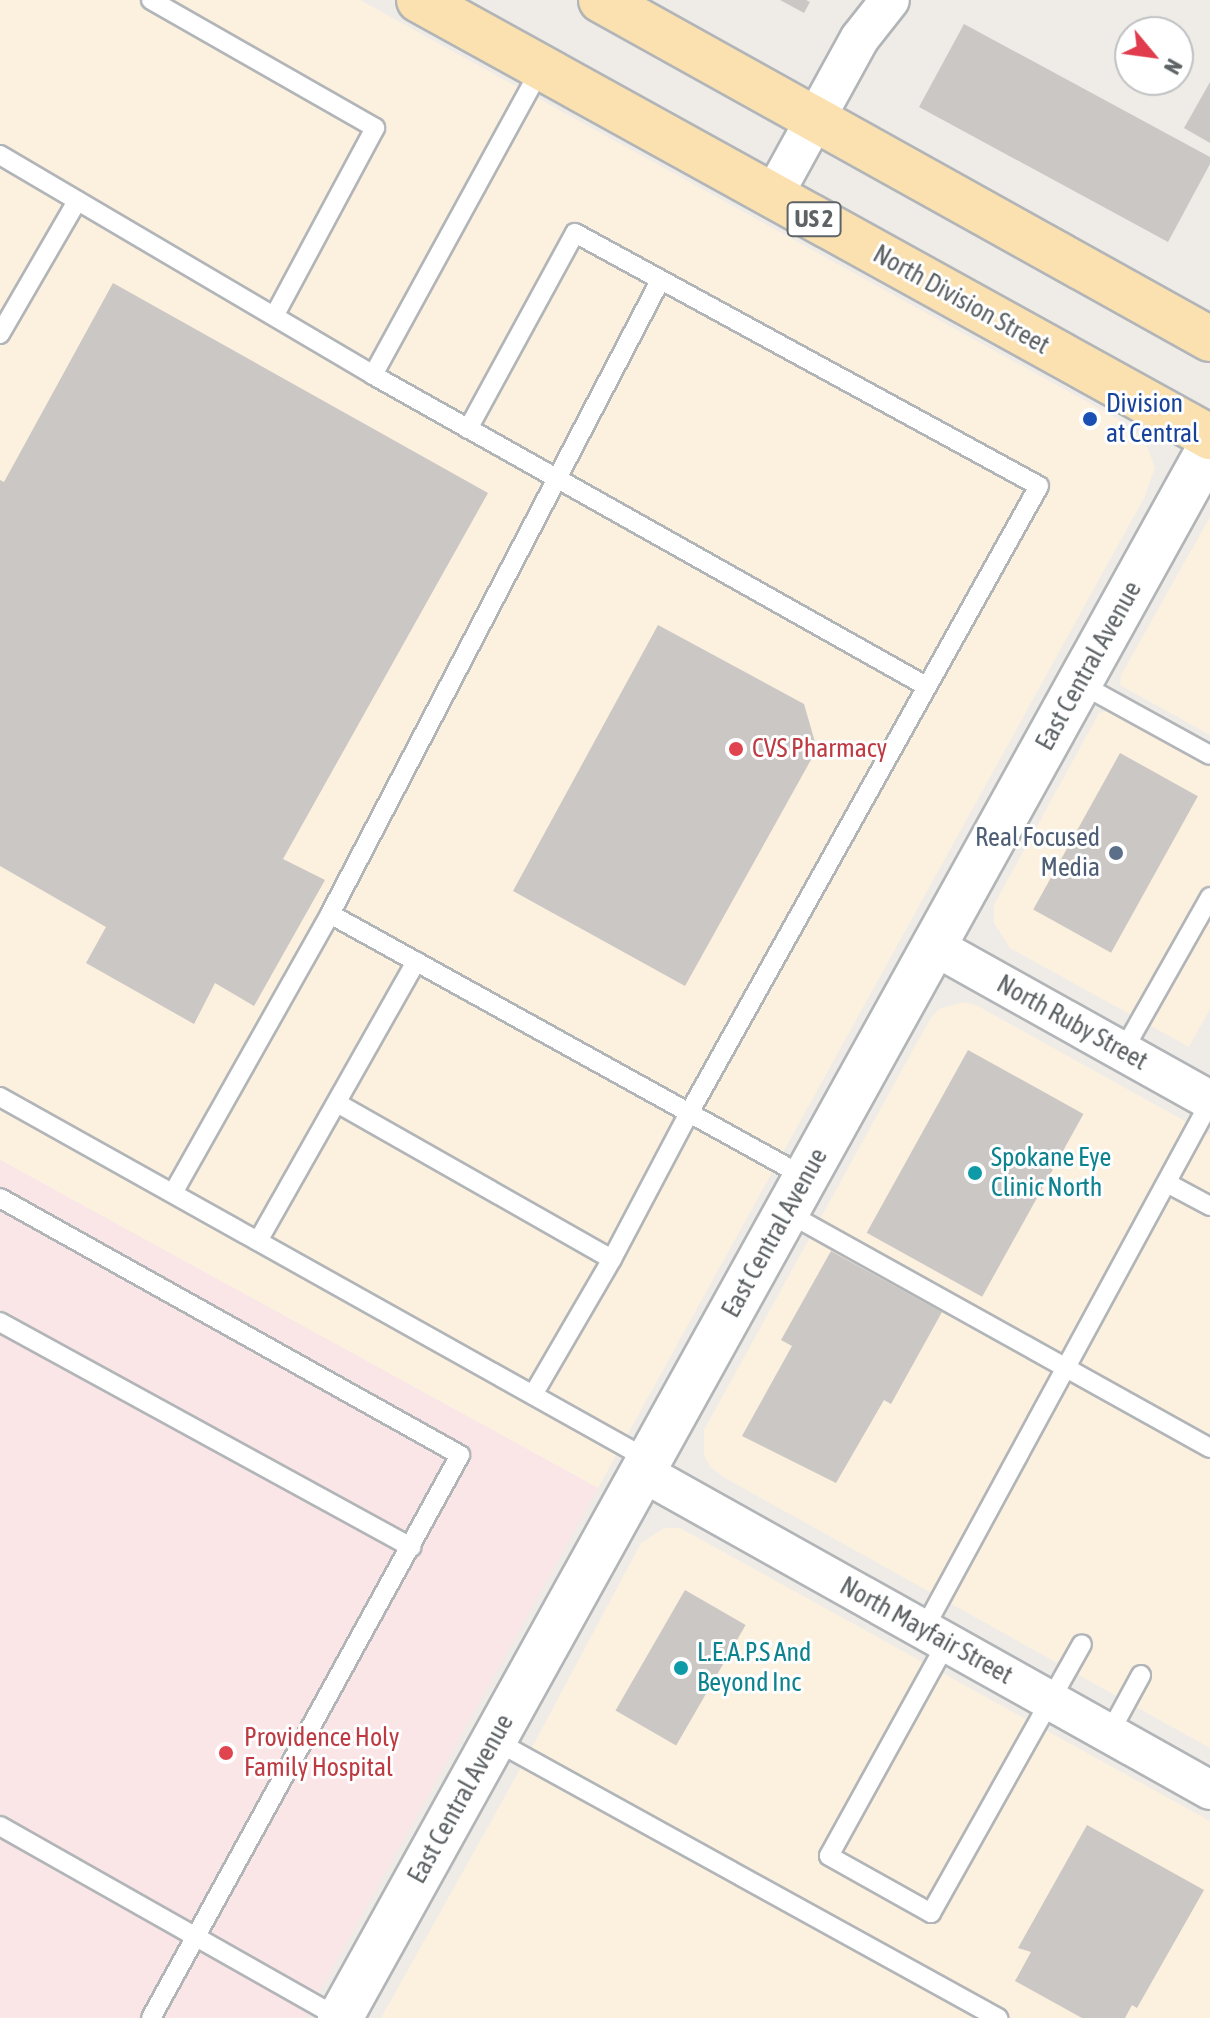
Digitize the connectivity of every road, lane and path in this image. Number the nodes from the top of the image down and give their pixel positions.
1 (151, 0) edge
2 (419, 0) edge
3 (601, 0) edge
4 (890, 0) edge
5 (541, 68) junction
6 (816, 118) junction
7 (0, 155) edge
8 (773, 196) junction
9 (77, 201) junction
10 (660, 281) junction
11 (274, 316) junction
12 (0, 334) edge
13 (1210, 339) edge
14 (373, 375) junction
15 (468, 429) junction
16 (1210, 437) edge
17 (1210, 447) edge
18 (555, 478) junction
19 (1079, 683) junction
20 (926, 686) junction
21 (1210, 755) edge
22 (1210, 897) edge
23 (330, 914) junction
24 (934, 946) junction
25 (416, 962) junction
26 (1123, 1051) junction
27 (0, 1097) edge
28 (1210, 1101) edge
29 (337, 1103) junction
30 (689, 1113) junction
31 (1167, 1183) junction
32 (173, 1193) junction
33 (796, 1195) junction
34 (0, 1198) edge
35 (1210, 1206) edge
36 (258, 1241) junction
37 (612, 1259) junction
38 (0, 1322) edge
39 (1066, 1368) junction
40 (533, 1395) junction
41 (1210, 1448) edge
42 (645, 1466) junction
43 (411, 1547) junction
44 (935, 1636) junction
45 (1082, 1644) dead end
46 (1141, 1675) dead end
47 (1051, 1701) junction
48 (1109, 1734) junction
49 (494, 1740) junction
50 (1210, 1790) edge
51 (0, 1826) edge
52 (197, 1936) junction
53 (151, 2018) edge
54 (340, 2018) edge
55 (998, 2018) edge

1 - 11 lane
2 - 5 main road, North Division Street / US 2
3 - 6 main road
4 - 6 street
5 - 8 main road, North Division Street / US 2
5 - 14 lane
6 - 8 street
6 - 13 main road
7 - 9 lane
8 - 16 main road, North Division Street / US 2
9 - 11 lane
9 - 12 lane
10 - 15 lane
10 - 18 lane
10 - 20 lane
11 - 14 lane
14 - 15 lane
15 - 18 lane
17 - 19 street, East Central Avenue
18 - 20 lane
18 - 23 lane
19 - 21 lane
19 - 24 street, East Central Avenue
20 - 30 lane
22 - 26 lane
23 - 25 lane
23 - 32 lane
24 - 26 street, North Ruby Street
24 - 33 street, East Central Avenue
25 - 29 lane
25 - 30 lane
26 - 28 street, North Ruby Street
27 - 32 lane
28 - 31 lane
29 - 36 lane
29 - 37 lane
30 - 33 lane
30 - 37 lane
31 - 35 lane
31 - 39 lane
32 - 36 lane
33 - 39 lane
33 - 42 street, East Central Avenue
34 - 43 lane
36 - 40 lane
37 - 40 lane
38 - 43 lane
39 - 41 lane
39 - 44 lane
40 - 42 lane
42 - 44 street, North Mayfair Street
42 - 49 street, East Central Avenue
43 - 52 lane
44 - 47 street, North Mayfair Street
44 - 47 lane
45 - 47 lane
46 - 48 lane
47 - 48 street, North Mayfair Street
48 - 50 street, North Mayfair Street
49 - 54 street, East Central Avenue
49 - 55 lane
51 - 52 lane
52 - 53 lane
52 - 54 lane

